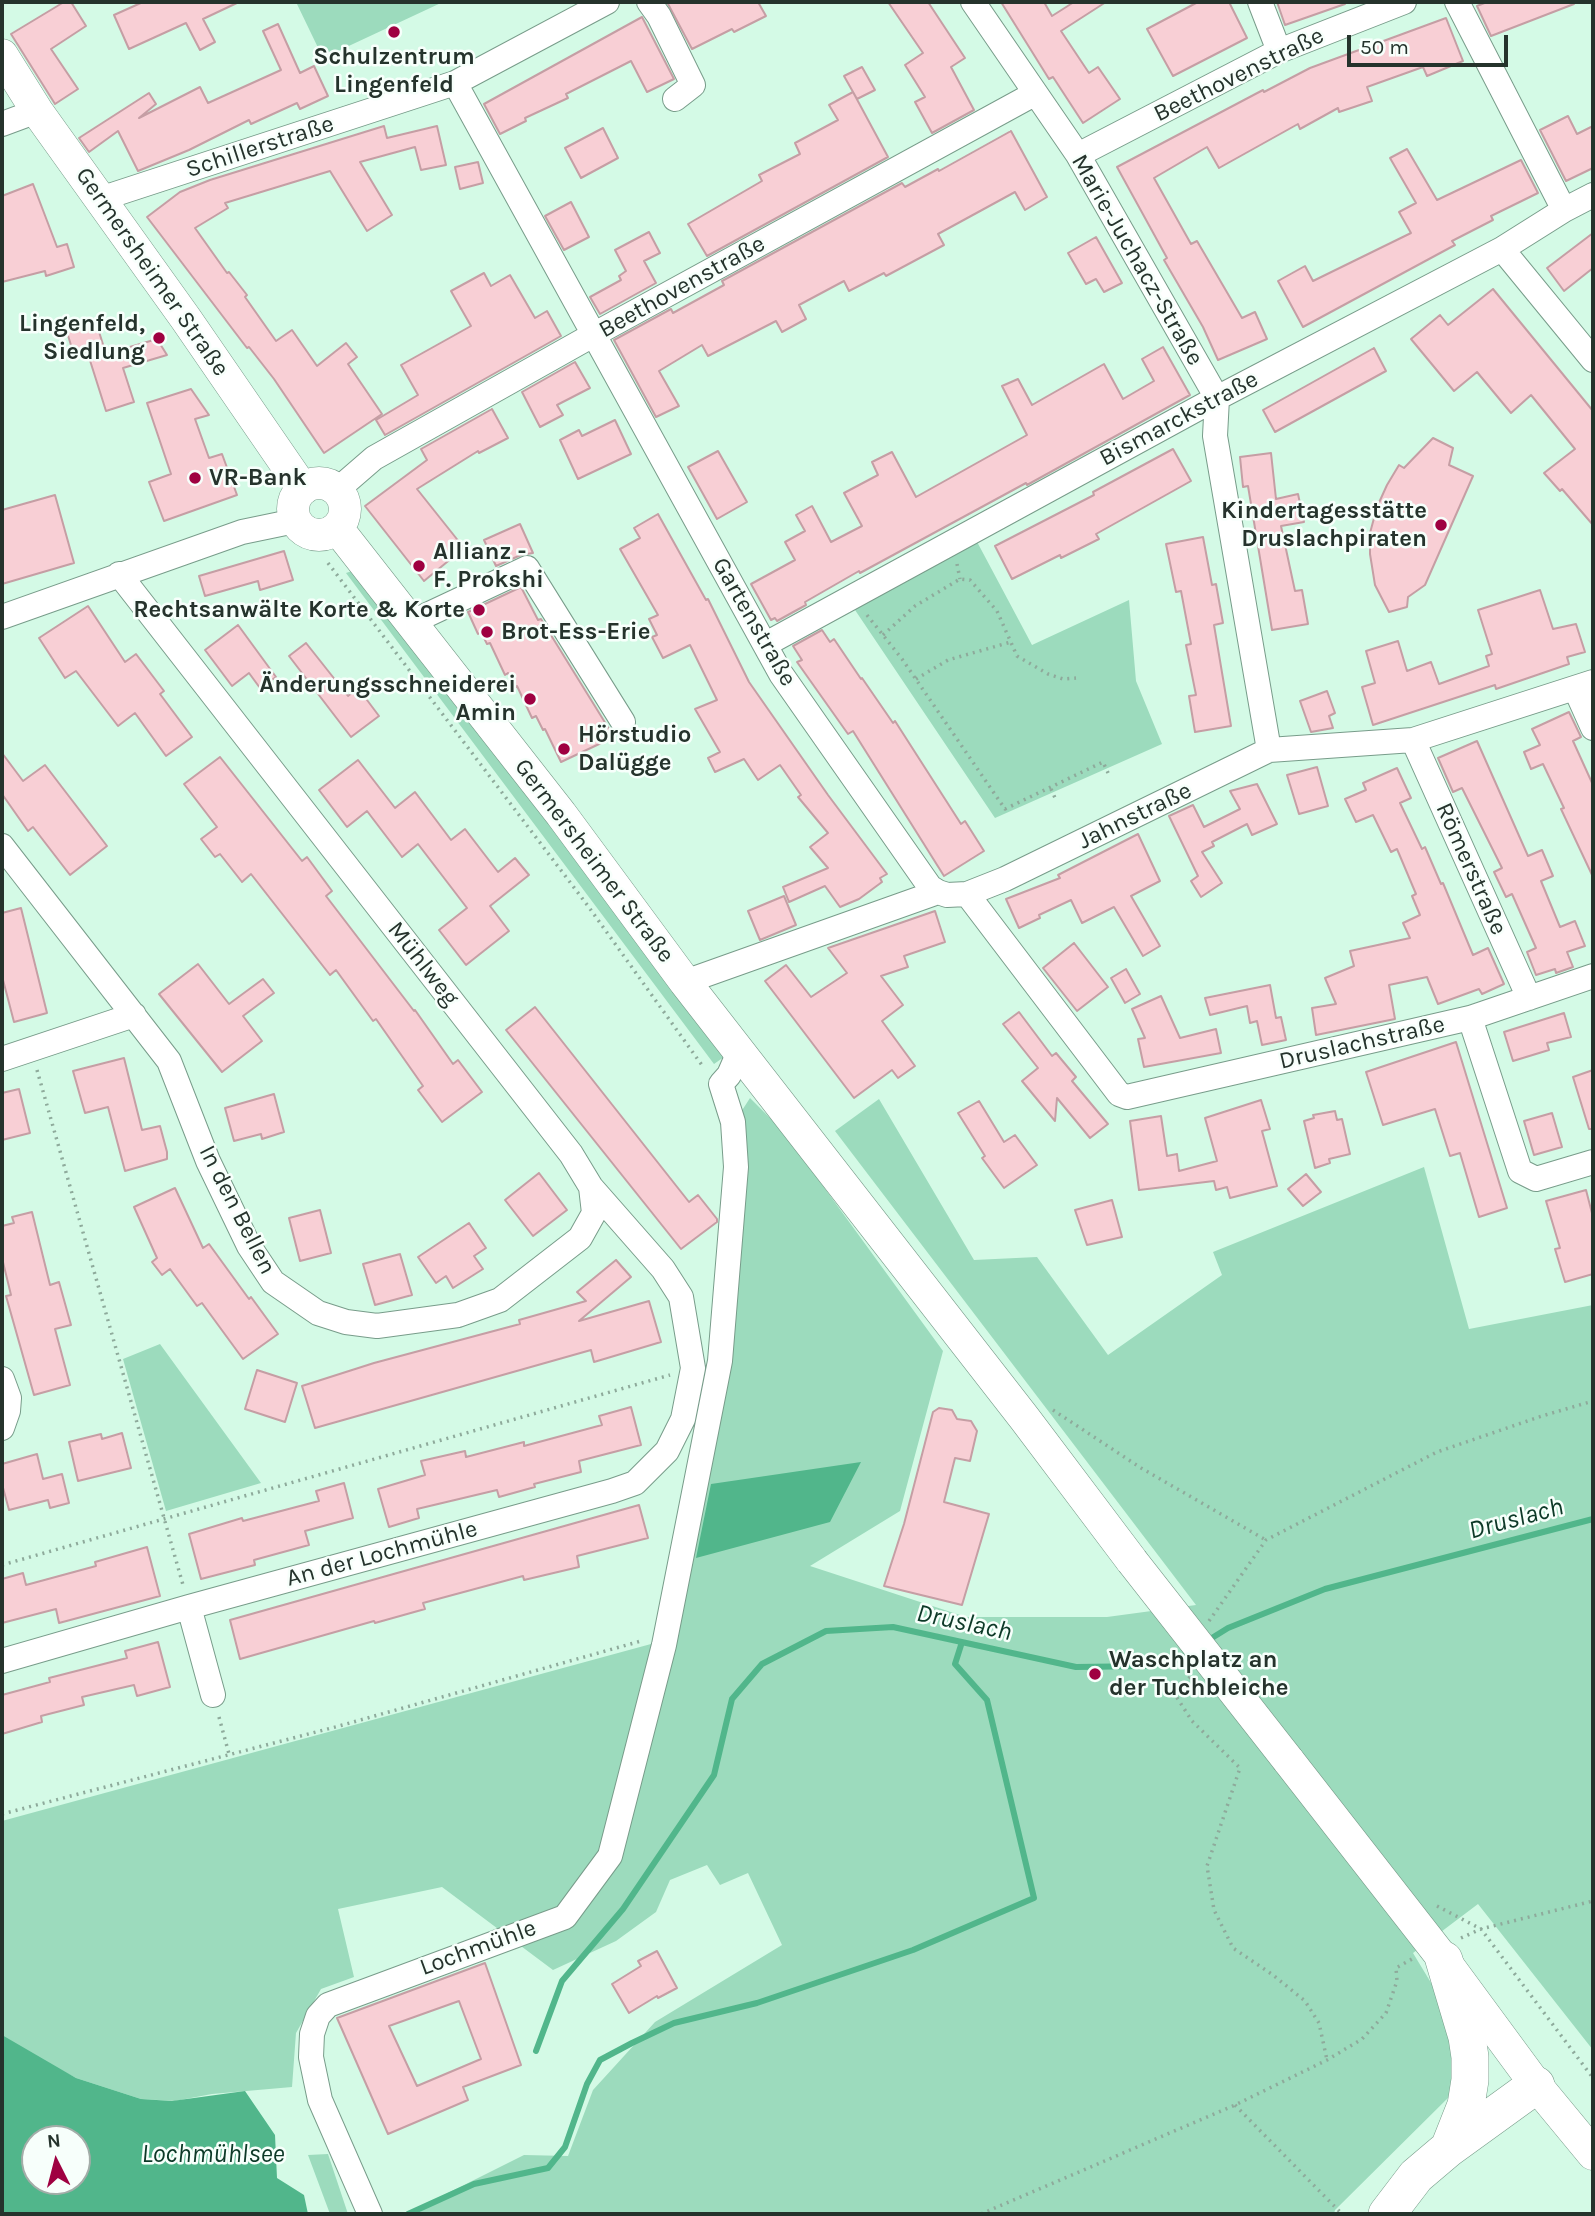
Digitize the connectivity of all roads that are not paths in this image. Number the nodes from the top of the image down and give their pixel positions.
1 (607, 2) edge
2 (649, 2) edge
3 (973, 2) edge
4 (1260, 2) edge
5 (1404, 2) edge
6 (1457, 2) edge
7 (1279, 51) junction
8 (2, 55) edge
9 (455, 83) junction
10 (1034, 94) junction
11 (675, 99) dead end
12 (37, 111) junction
13 (2, 124) edge
14 (1078, 155) junction
15 (1593, 195) edge
16 (100, 199) junction
17 (1564, 210) junction
18 (1502, 249) junction
19 (593, 335) junction
20 (1593, 360) edge
21 (1217, 397) junction
22 (303, 489) junction
23 (337, 490) junction
24 (315, 528) junction
25 (119, 574) junction
26 (2, 617) edge
27 (412, 622) junction
28 (766, 644) junction
29 (1584, 685) edge
30 (623, 722) dead end
31 (1593, 728) edge
32 (1413, 740) junction
33 (1269, 750) junction
34 (2, 846) edge
35 (938, 892) junction
36 (967, 894) junction
37 (1593, 976) edge
38 (685, 982) junction
39 (1529, 998) junction
40 (134, 1015) junction
41 (1470, 1018) junction
42 (739, 1052) junction
43 (2, 1059) edge
44 (1593, 1162) edge
45 (591, 1187) junction
46 (693, 1368) joint
47 (2, 1379) edge
48 (2, 1428) edge
49 (190, 1607) junction
50 (2, 1661) edge
51 (213, 1695) road end
52 (1440, 1955) junction
53 (1536, 2085) junction
54 (1449, 2148) junction
55 (1593, 2154) edge
56 (370, 2214) edge
57 (1387, 2214) edge

1 - 9 street, Schillerstraße
2 - 11 street
3 - 10 street, Marie-Juchacz-Straße
4 - 7 street
5 - 7 street, Beethovenstraße
6 - 17 street
7 - 14 street, Beethovenstraße
8 - 12 main road, Germersheimer Straße
9 - 16 street, Schillerstraße
9 - 19 street, Gartenstraße
10 - 14 street, Marie-Juchacz-Straße
10 - 19 street, Beethovenstraße
12 - 13 street
12 - 16 main road, Germersheimer Straße
14 - 21 street, Marie-Juchacz-Straße
15 - 17 street, Bismarckstraße
16 - 22 main road, Germersheimer Straße
17 - 18 street, Bismarckstraße
18 - 20 street
18 - 21 street, Bismarckstraße
19 - 23 street, Beethovenstraße
19 - 28 street, Gartenstraße
21 - 28 street, Bismarckstraße
21 - 33 street
22 - 23 main road
22 - 24 main road
23 - 24 main road
24 - 25 street
24 - 27 main road, Germersheimer Straße
25 - 26 street
25 - 45 street, Mühlweg
27 - 30 street
27 - 38 main road, Germersheimer Straße
28 - 35 street, Gartenstraße
29 - 31 street
29 - 32 street, Jahnstraße
32 - 33 street, Jahnstraße
32 - 39 street, Römerstraße
33 - 36 street, Jahnstraße
34 - 40 street, In den Bellen
35 - 36 street, Jahnstraße
35 - 38 street, Jahnstraße
36 - 41 street, Druslachstraße
37 - 39 street, Druslachstraße
38 - 42 main road, Germersheimer Straße
39 - 41 street, Druslachstraße
40 - 43 street
40 - 45 street, In den Bellen
41 - 44 street
42 - 52 main road, Germersheimer Straße, bridge
42 - 56 street, Lochmühle
45 - 46 street, Mühlweg
46 - 49 street, An der Lochmühle
47 - 48 street
49 - 50 street, An der Lochmühle
49 - 51 street
52 - 53 main road, Germersheimer Straße
52 - 54 highway
53 - 54 highway
53 - 55 main road, Germersheimer Straße
54 - 57 highway

